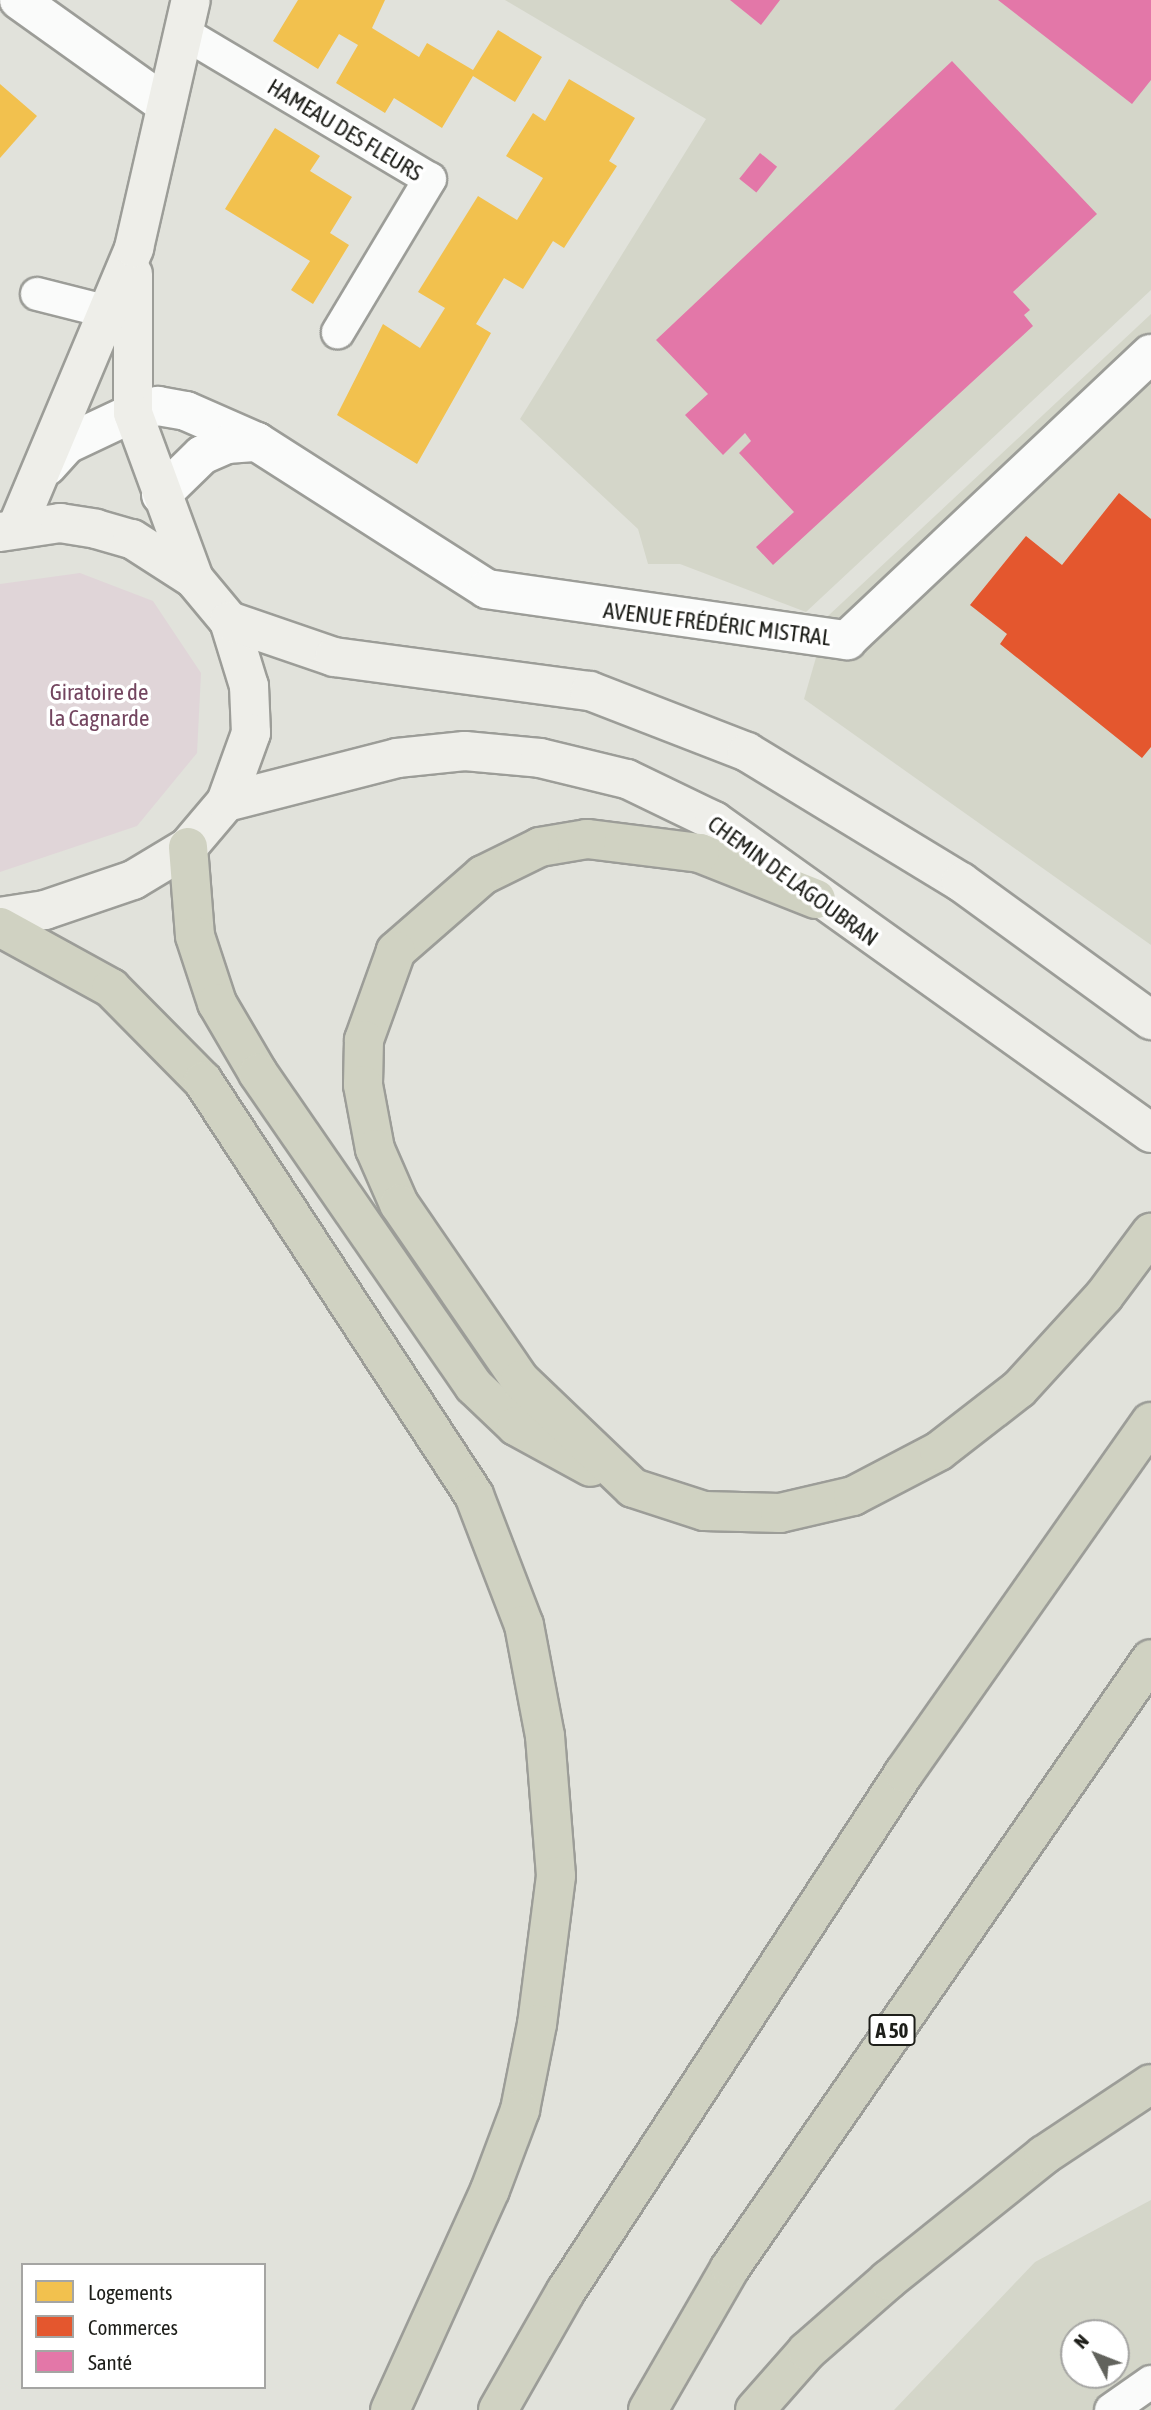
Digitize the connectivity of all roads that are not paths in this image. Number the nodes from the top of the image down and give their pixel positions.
1 (19, 0) edge
2 (187, 16) edge
3 (165, 104) junction
4 (134, 248) junction
5 (31, 304) dead end
6 (95, 309) junction
7 (338, 332) dead end
8 (1151, 354) edge
9 (133, 413) junction
10 (257, 442) junction
11 (47, 466) junction
12 (160, 495) junction
13 (9, 529) edge
14 (194, 579) junction
15 (229, 621) junction
16 (226, 802) junction
17 (188, 847) junction
18 (816, 899) junction
19 (0, 917) edge
20 (0, 927) edge
21 (1151, 1020) edge
22 (1149, 1131) edge
23 (1151, 1233) edge
24 (1151, 1422) edge
25 (633, 1488) junction
26 (1151, 1659) edge
27 (1151, 2084) edge
28 (1151, 2382) edge
29 (390, 2410) edge
30 (498, 2410) edge
31 (648, 2410) edge
32 (755, 2410) edge
33 (1111, 2410) edge

1 - 3 street
2 - 3 main road, AVENUE FRÉDÉRIC MISTRAL
2 - 7 lane, HAMEAU DES FLEURS
3 - 4 main road, AVENUE FRÉDÉRIC MISTRAL
4 - 6 main road, AVENUE FRÉDÉRIC MISTRAL
4 - 9 main road, AVENUE FRÉDÉRIC MISTRAL
5 - 6 lane
6 - 11 main road, AVENUE FRÉDÉRIC MISTRAL
8 - 10 street, AVENUE FRÉDÉRIC MISTRAL
9 - 10 street, AVENUE FRÉDÉRIC MISTRAL
9 - 11 street, AVENUE FRÉDÉRIC MISTRAL
9 - 12 main road, AVENUE FRÉDÉRIC MISTRAL
10 - 12 street
11 - 13 main road, AVENUE FRÉDÉRIC MISTRAL
12 - 14 main road, AVENUE FRÉDÉRIC MISTRAL
13 - 14 main road
14 - 15 main road
15 - 16 main road
15 - 21 main road
16 - 17 main road
16 - 18 main road, CHEMIN DE LAGOUBRAN
17 - 19 main road
17 - 25 highway
18 - 22 main road, CHEMIN DE LAGOUBRAN
18 - 25 highway
20 - 29 highway
23 - 25 highway
24 - 30 highway
26 - 31 highway, A 50
27 - 32 highway
28 - 33 lane

